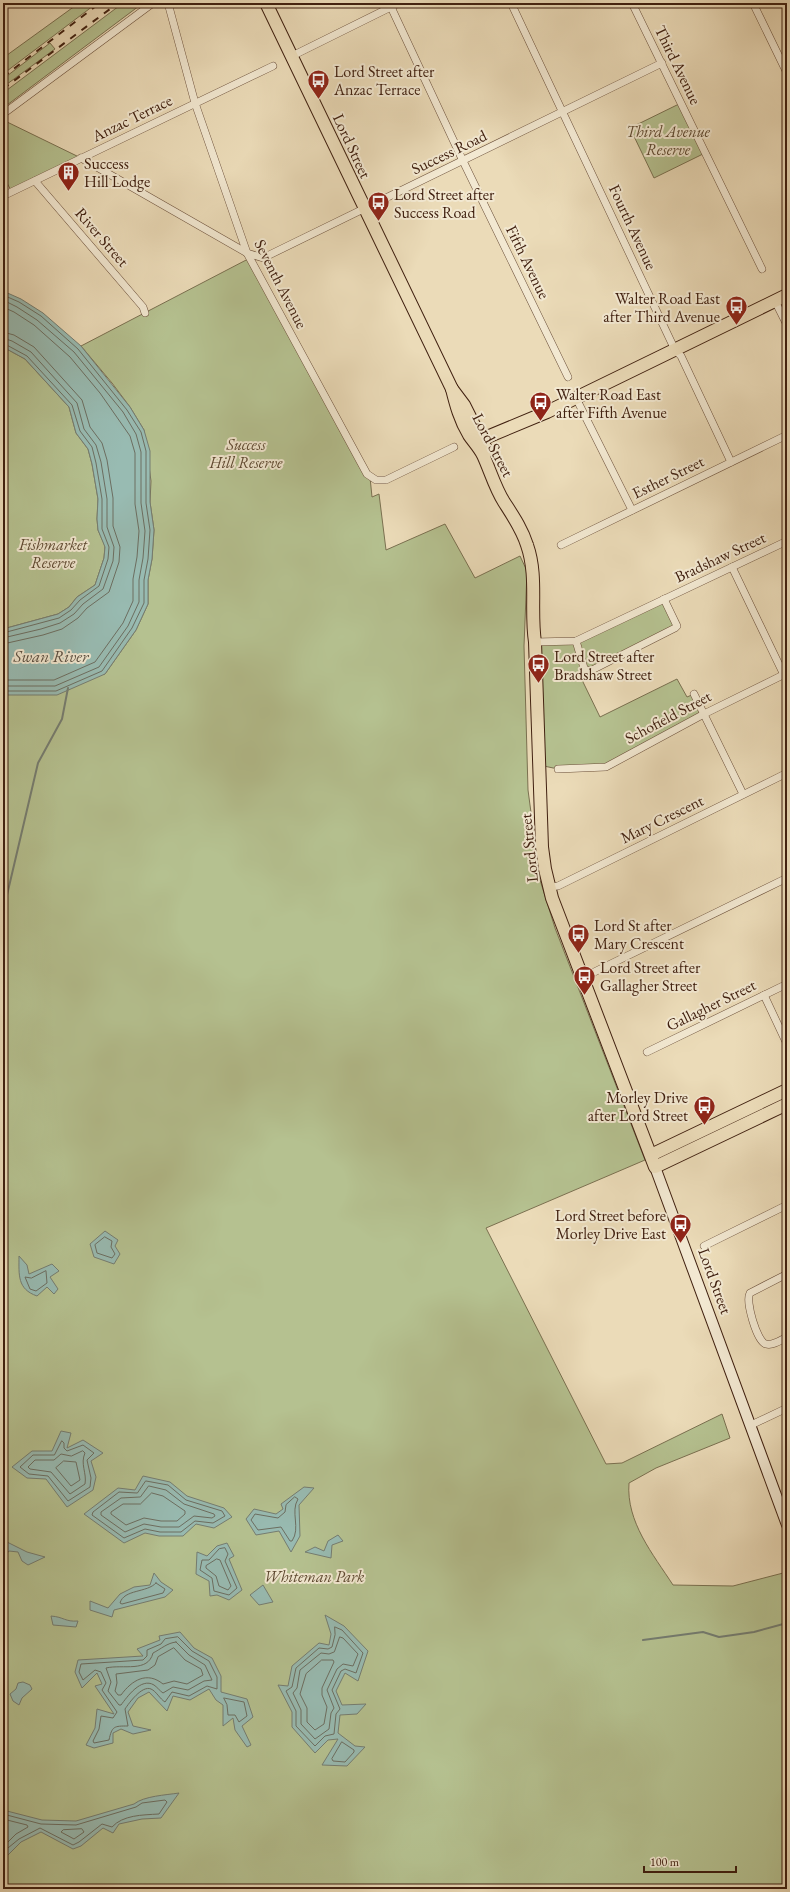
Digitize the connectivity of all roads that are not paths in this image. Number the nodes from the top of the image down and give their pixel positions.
1 (153, 3) edge
2 (168, 3) edge
3 (266, 3) edge
4 (399, 3) edge
5 (511, 3) edge
6 (632, 3) edge
7 (753, 3) edge
8 (391, 7) junction
9 (292, 56) junction
10 (662, 63) junction
11 (273, 66) dead end
12 (787, 73) edge
13 (195, 103) junction
14 (563, 112) junction
15 (3, 114) edge
16 (81, 158) junction
17 (463, 161) junction
18 (35, 181) junction
19 (3, 196) edge
20 (364, 209) junction
21 (247, 253) junction
22 (762, 269) dead end
23 (787, 295) edge
24 (775, 301) junction
25 (145, 313) dead end
26 (787, 325) edge
27 (675, 350) junction
28 (568, 377) dead end
29 (576, 398) junction
30 (787, 435) edge
31 (478, 440) junction
32 (454, 447) dead end
33 (731, 462) junction
34 (632, 510) junction
35 (787, 541) edge
36 (561, 545) dead end
37 (732, 567) junction
38 (664, 599) junction
39 (576, 641) junction
40 (535, 642) junction
41 (785, 674) edge
42 (694, 694) dead end
43 (704, 714) junction
44 (558, 769) dead end
45 (787, 773) edge
46 (743, 794) junction
47 (787, 878) edge
48 (549, 887) junction
49 (584, 977) junction
50 (787, 984) edge
51 (764, 995) junction
52 (787, 1044) edge
53 (647, 1052) dead end
54 (787, 1090) edge
55 (787, 1104) edge
56 (651, 1155) junction
57 (655, 1167) junction
58 (787, 1205) edge
59 (704, 1246) dead end
60 (787, 1274) edge
61 (787, 1337) edge
62 (787, 1408) edge
63 (751, 1425) junction
64 (787, 1525) edge

1 - 15 street
2 - 13 street, Seventh Avenue
3 - 9 main road, Lord Street
4 - 8 street
5 - 14 street, Fourth Avenue
6 - 10 street, Third Avenue
7 - 12 street
8 - 9 street
8 - 17 street, Fifth Avenue
9 - 20 main road, Lord Street
10 - 14 street, Success Road
10 - 22 street, Third Avenue
11 - 13 street, Anzac Terrace
13 - 16 street, Anzac Terrace
13 - 21 street, Seventh Avenue
14 - 17 street, Success Road
14 - 27 street, Fourth Avenue
16 - 18 street, Anzac Terrace
16 - 21 street
17 - 20 street, Success Road
17 - 28 street, Fifth Avenue
18 - 19 street, Anzac Terrace
18 - 25 street, River Street
20 - 21 street, Success Road
20 - 31 main road, Lord Street
21 - 32 street, Seventh Avenue
23 - 24 main road
24 - 26 street
24 - 27 main road
27 - 29 main road
27 - 33 street, Fourth Avenue
29 - 31 main road
29 - 34 street
30 - 33 street, Esther Street
31 - 40 main road, Lord Street
33 - 34 street, Esther Street
34 - 36 street, Esther Street
35 - 37 street, Bradshaw Street
37 - 38 street, Bradshaw Street
37 - 41 street
38 - 39 street, Bradshaw Street
38 - 39 street, Bradshaw Street
39 - 40 street, Bradshaw Street
40 - 48 main road, Lord Street
41 - 43 street, Schofield Street
42 - 43 street
43 - 44 street, Schofield Street
43 - 46 street
45 - 46 street, Mary Crescent
46 - 48 street, Mary Crescent
47 - 49 street
48 - 49 main road, Lord Street
49 - 56 main road, Lord Street
50 - 51 street, Gallagher Street
51 - 52 street
51 - 53 street, Gallagher Street
54 - 56 main road
55 - 57 main road
56 - 57 main road, Lord Street
57 - 63 main road, Lord Street
58 - 59 street
60 - 61 street
62 - 63 street
63 - 64 main road, Lord Street

